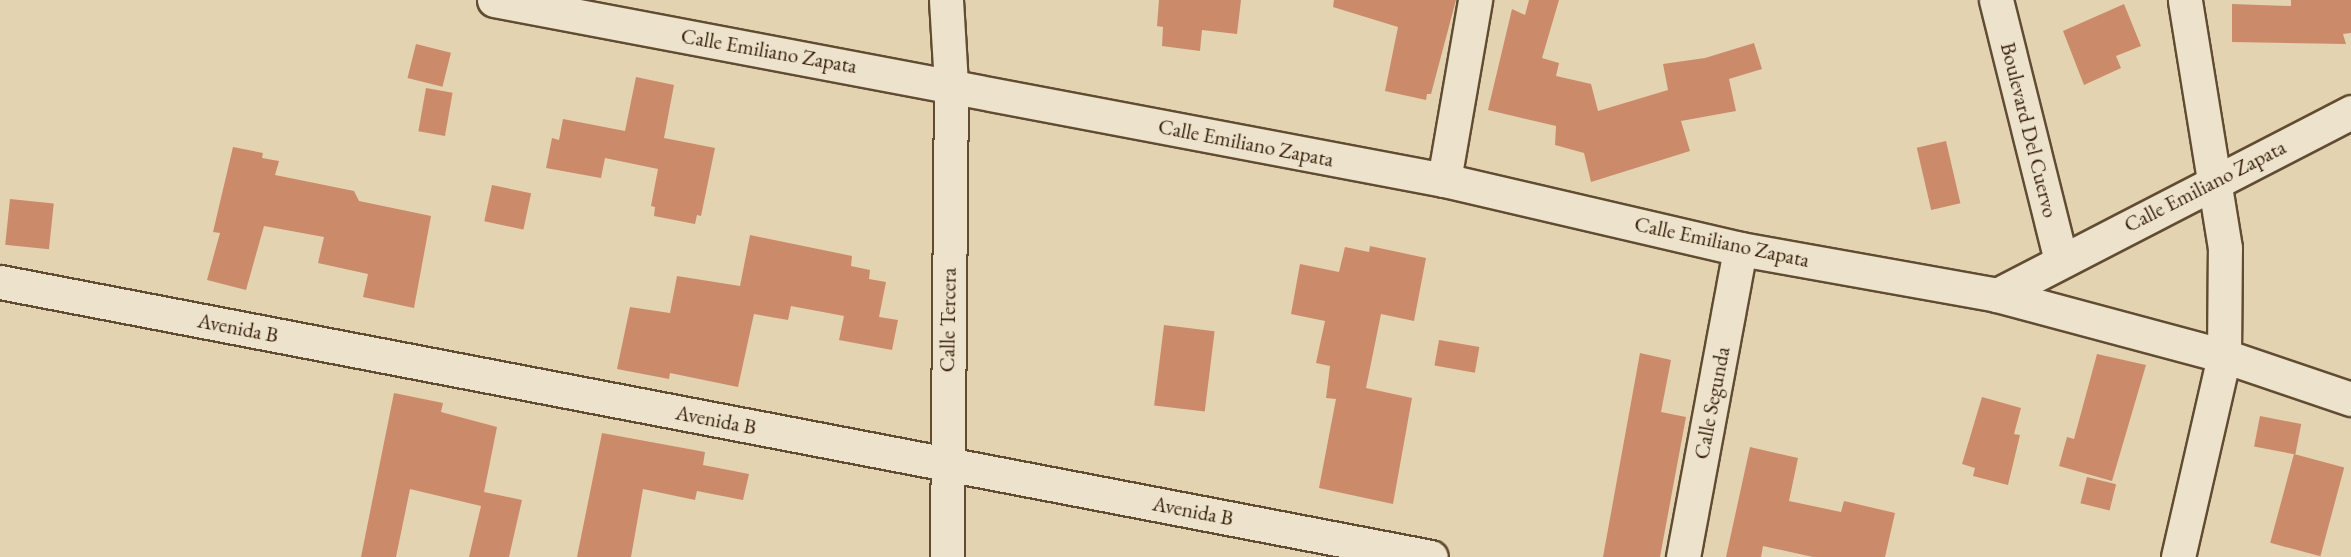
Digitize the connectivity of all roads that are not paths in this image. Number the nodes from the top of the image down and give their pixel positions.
1 (494, 0) edge
2 (946, 0) edge
3 (1475, 0) edge
4 (1996, 0) edge
5 (2185, 0) edge
6 (951, 84) junction
7 (2351, 112) edge
8 (1444, 180) junction
9 (2212, 182) junction
10 (1740, 249) junction
11 (2061, 260) junction
12 (0, 282) edge
13 (1997, 295) junction
14 (2224, 356) junction
15 (2351, 399) edge
16 (947, 465) junction
17 (947, 557) edge
18 (1431, 557) edge
19 (1683, 557) edge
20 (2178, 557) edge

1 - 6 street, Calle Emiliano Zapata
2 - 6 street, Calle Tercera
3 - 8 street
4 - 11 street, Boulevard Del Cuervo
5 - 9 street
6 - 8 street, Calle Emiliano Zapata
6 - 16 street, Calle Tercera
7 - 9 street, Calle Emiliano Zapata
8 - 10 street, Calle Emiliano Zapata
9 - 11 street, Calle Emiliano Zapata
9 - 14 street
10 - 13 street, Calle Emiliano Zapata
10 - 19 street, Calle Segunda
11 - 13 street, Calle Emiliano Zapata
12 - 16 street, Avenida B
13 - 14 street, Calle Emiliano Zapata
14 - 15 street, Calle Emiliano Zapata
14 - 20 street
16 - 17 street, Calle Tercera
16 - 18 street, Avenida B

